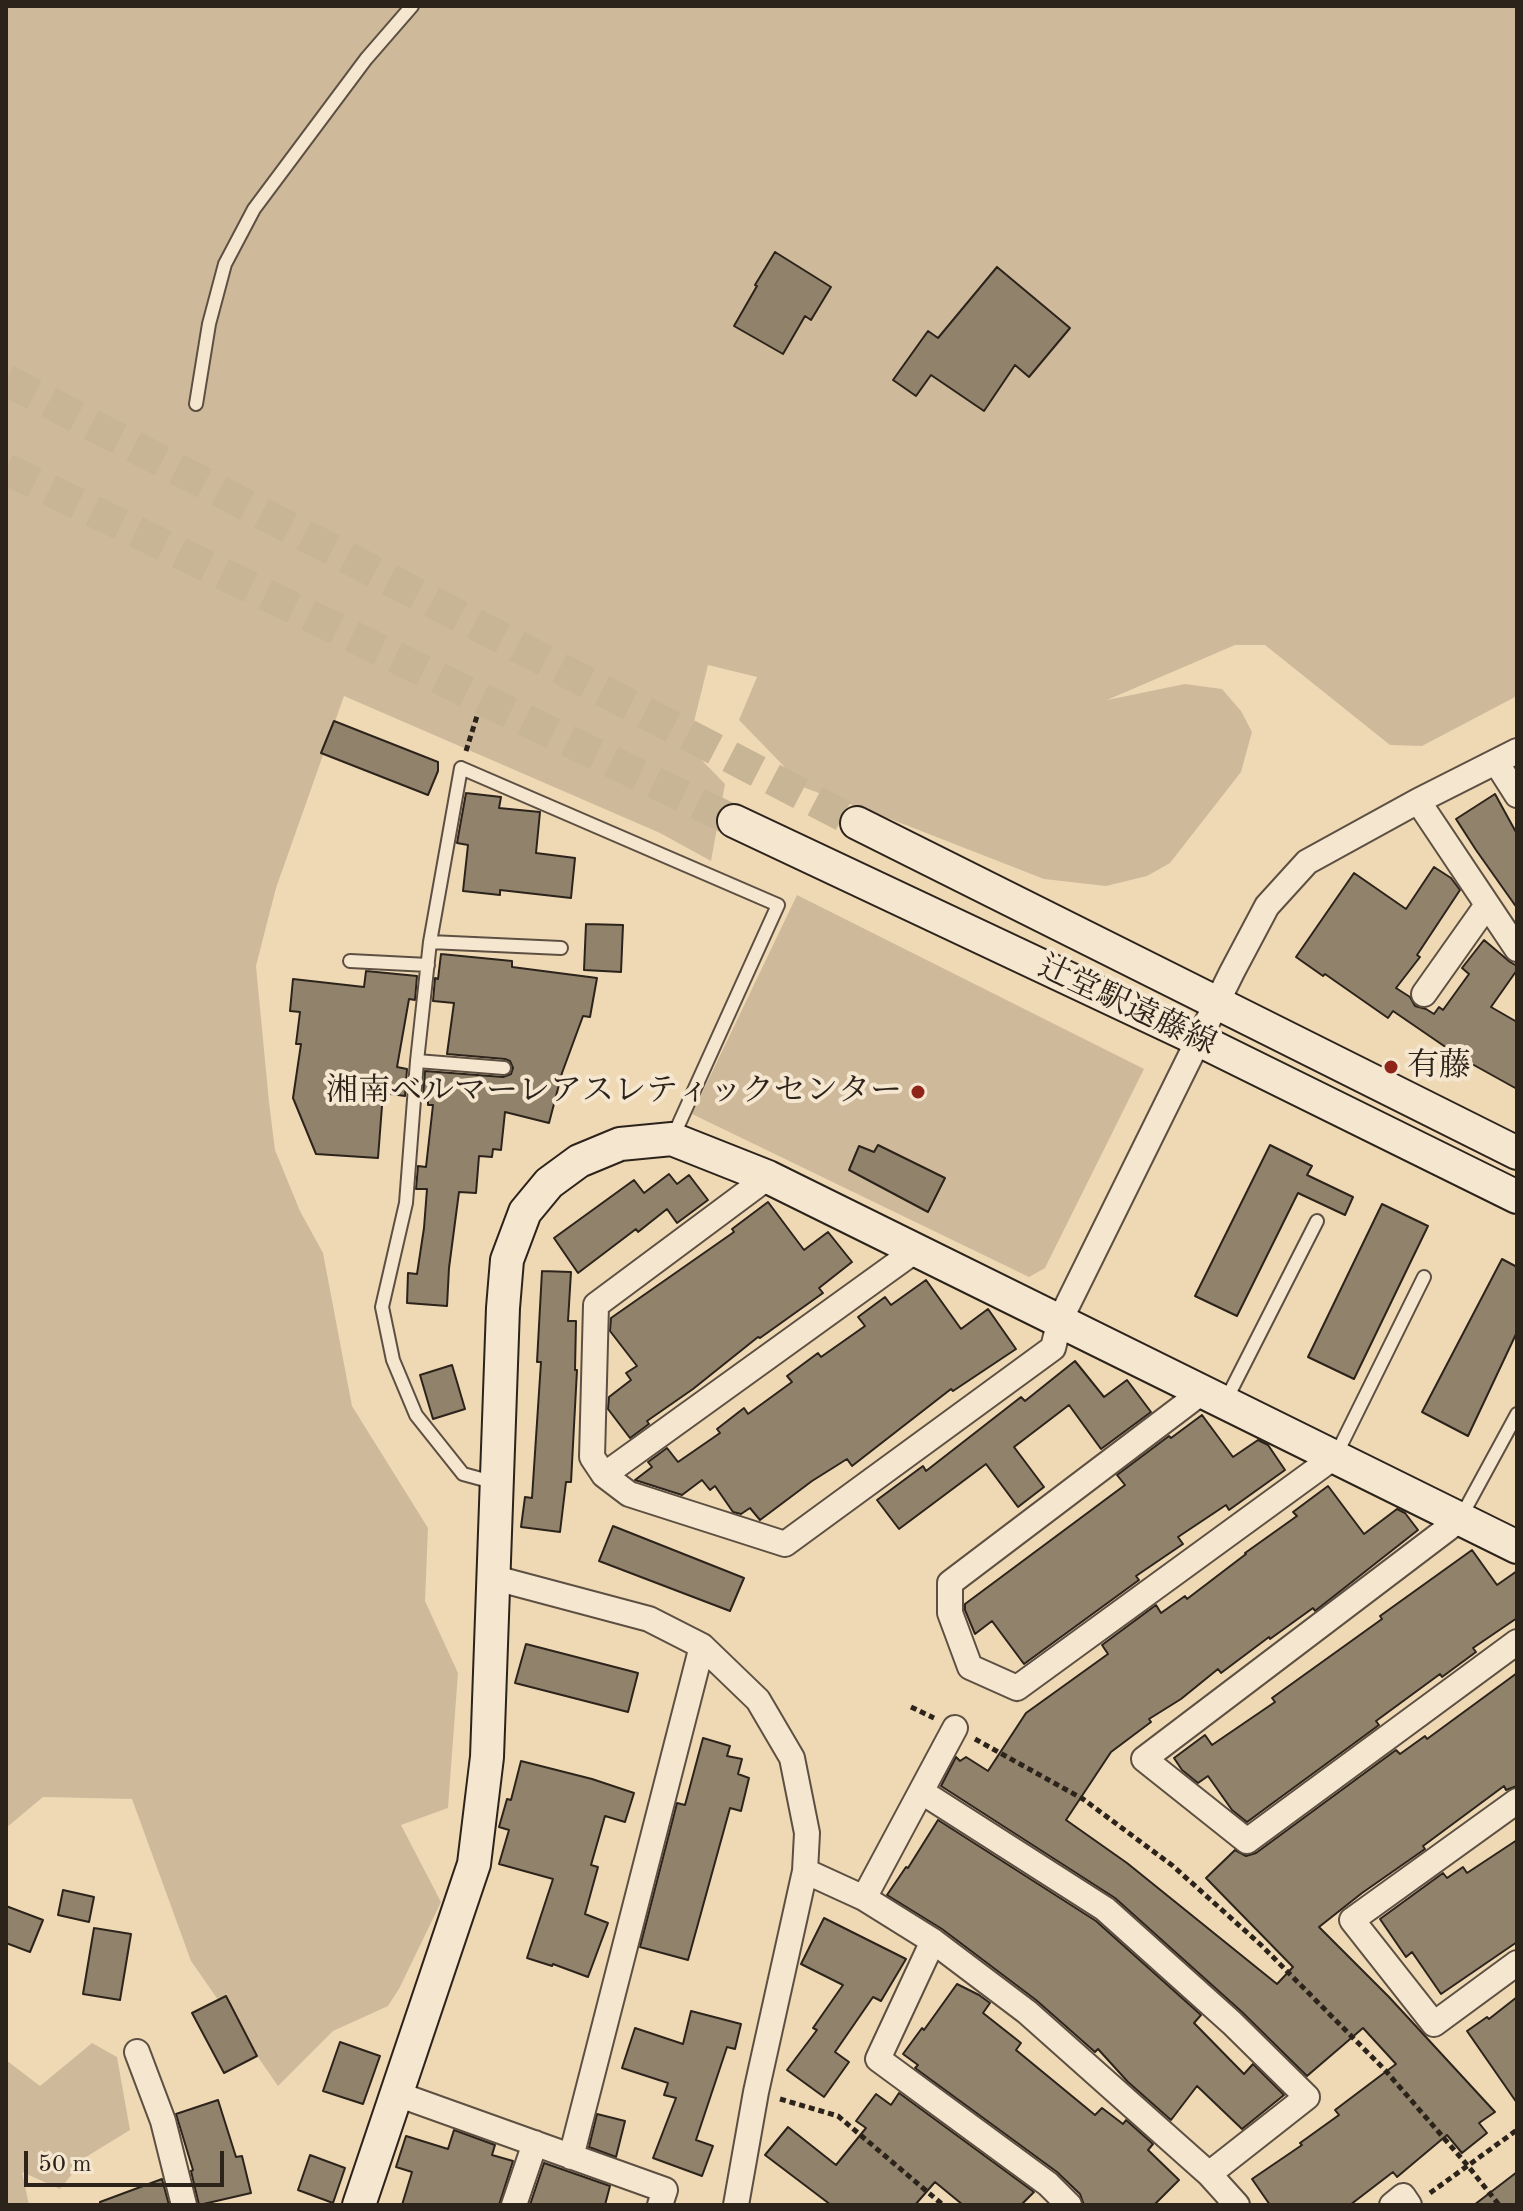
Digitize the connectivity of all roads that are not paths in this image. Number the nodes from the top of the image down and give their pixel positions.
1 (412, 6) edge
2 (196, 404) dead end
3 (1506, 756) edge
4 (1517, 795) edge
5 (1418, 801) junction
6 (734, 821) tunnel mouth
7 (857, 823) tunnel mouth
8 (1487, 905) junction
9 (430, 942) junction
10 (561, 948) dead end
11 (1517, 949) edge
12 (350, 961) dead end
13 (428, 965) junction
14 (1424, 994) dead end
15 (1218, 1002) junction
16 (1199, 1040) junction
17 (417, 1061) junction
18 (504, 1068) dead end
19 (672, 1139) junction
20 (1517, 1153) edge
21 (768, 1177) junction
22 (1517, 1197) edge
23 (1317, 1221) dead end
24 (916, 1250) junction
25 (1424, 1277) dead end
26 (1060, 1320) junction
27 (1213, 1397) junction
28 (1517, 1414) edge
29 (1334, 1457) junction
30 (604, 1475) junction
31 (498, 1484) junction
32 (1459, 1520) junction
33 (1517, 1547) edge
34 (495, 1578) junction
35 (1517, 1642) edge
36 (702, 1646) junction
37 (955, 1728) road end
38 (922, 1792) junction
39 (1517, 1801) edge
40 (805, 1871) junction
41 (864, 1898) junction
42 (933, 1941) junction
43 (1517, 1963) edge
44 (137, 2052) dead end
45 (397, 2094) junction
46 (535, 2143) junction
47 (571, 2157) junction
48 (1209, 2174) junction
49 (1416, 2201) edge
50 (184, 2205) edge
51 (359, 2205) edge
52 (514, 2205) edge
53 (660, 2205) edge
54 (736, 2205) edge
55 (1069, 2205) edge
56 (1237, 2205) edge
57 (1392, 2205) edge

1 - 2 lane
3 - 4 street
3 - 5 street
5 - 8 street
5 - 15 street
6 - 16 street, 辻堂駅遠藤線
7 - 15 street, 辻堂駅遠藤線
8 - 11 street
8 - 14 street
9 - 10 lane
9 - 13 lane
9 - 19 lane
12 - 13 lane
13 - 17 lane
15 - 16 street
15 - 20 street, 辻堂駅遠藤線
16 - 22 street, 辻堂駅遠藤線
16 - 26 street
17 - 18 lane
17 - 31 lane
19 - 21 street
19 - 31 street
21 - 24 street
21 - 30 street
23 - 27 lane
24 - 26 street
24 - 30 street
25 - 29 lane
26 - 27 street
26 - 30 street
27 - 29 street
27 - 29 street
28 - 32 lane
29 - 32 street
31 - 34 street
32 - 33 street
32 - 35 street
34 - 36 street
34 - 45 street
36 - 40 street
36 - 47 street
37 - 38 street
38 - 41 street
38 - 48 street
39 - 43 street
40 - 41 street
40 - 54 street
41 - 42 street
42 - 48 street
42 - 55 street
44 - 50 street
45 - 46 street
45 - 51 street
46 - 47 street
46 - 52 street
47 - 53 street
48 - 56 street
49 - 57 street

